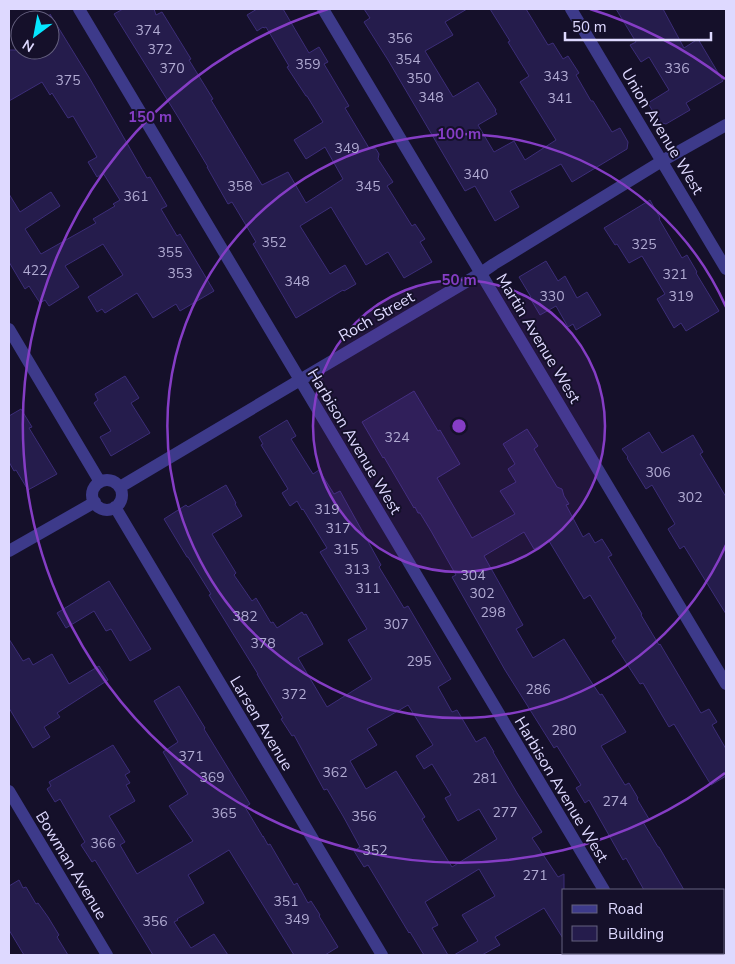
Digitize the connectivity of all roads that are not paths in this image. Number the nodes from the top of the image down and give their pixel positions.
1 (79, 9) edge
2 (323, 9) edge
3 (571, 9) edge
4 (726, 125) edge
5 (662, 161) junction
6 (726, 269) edge
7 (481, 273) junction
8 (9, 329) edge
9 (300, 380) junction
10 (100, 482) junction
11 (120, 487) junction
12 (95, 502) junction
13 (115, 507) junction
14 (9, 551) edge
15 (726, 684) edge
16 (9, 791) edge
17 (603, 889) edge
18 (107, 955) edge
19 (382, 955) edge

1 - 9 street, Harbison Avenue West
2 - 7 street, Martin Avenue West
3 - 5 street, Union Avenue West
4 - 5 street, Roch Street
5 - 6 street, Union Avenue West
5 - 7 street, Roch Street
7 - 9 street, Roch Street
7 - 15 street, Martin Avenue West
8 - 10 street
9 - 11 street, Roch Street
9 - 17 street, Harbison Avenue West
10 - 11 street
10 - 12 street
11 - 13 street
12 - 13 street
12 - 14 street
13 - 19 street, Larsen Avenue
16 - 18 street, Bowman Avenue

